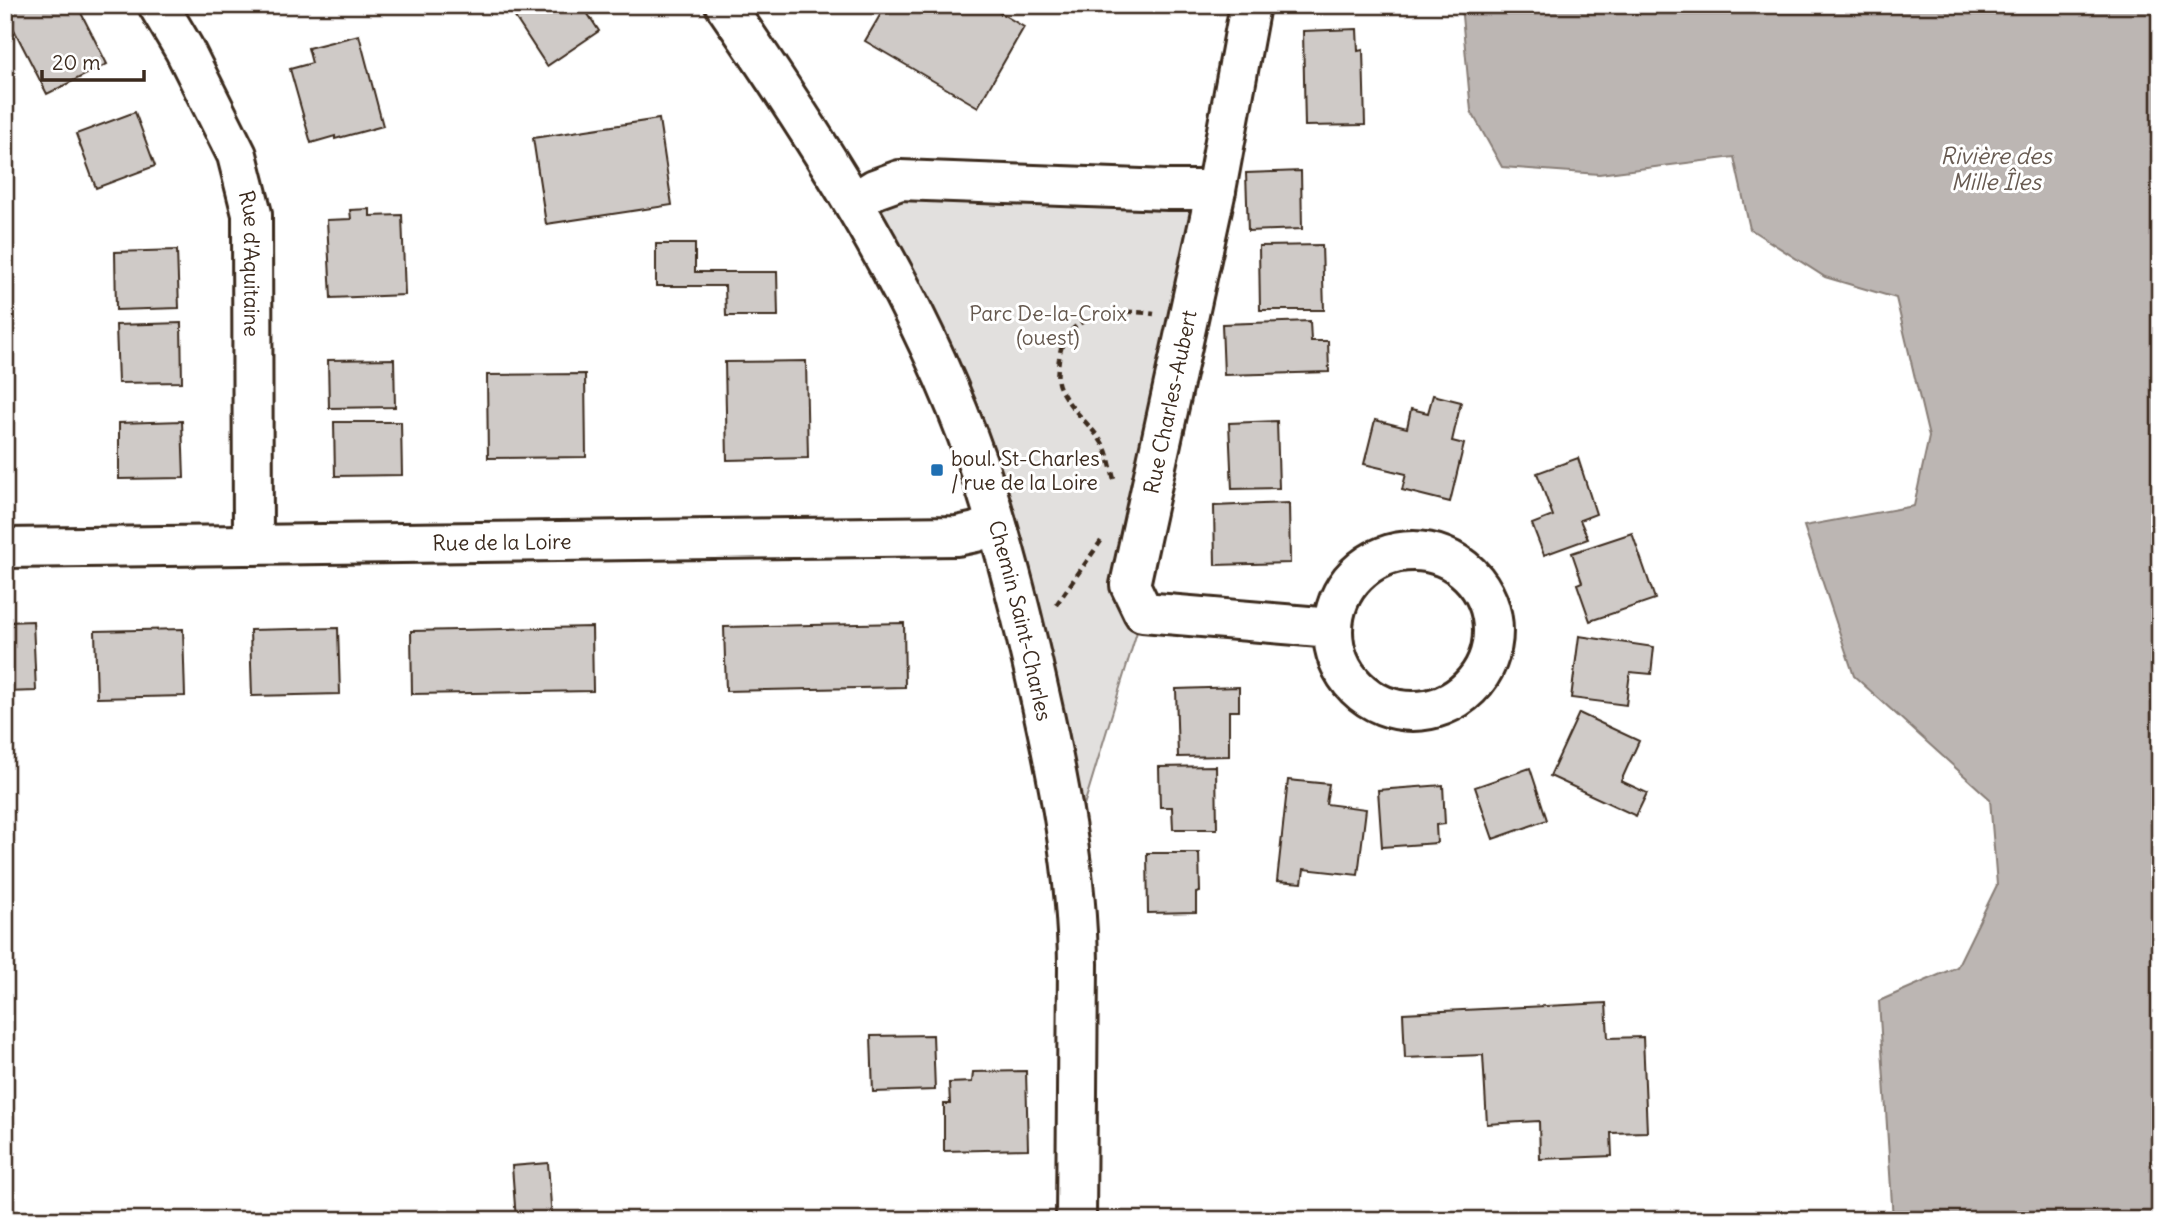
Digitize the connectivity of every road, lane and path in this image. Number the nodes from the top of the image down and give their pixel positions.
1 (159, 5) edge
2 (725, 5) edge
3 (1250, 5) edge
4 (1216, 190) junction
5 (854, 202) junction
6 (1188, 320) junction
7 (1115, 481) dead end
8 (996, 523) junction
9 (1104, 536) dead end
10 (253, 545) junction
11 (5, 548) edge
12 (1332, 628) junction
13 (1030, 652) junction
14 (1076, 1220) edge

1 - 10 street, Rue d'Aquitaine
2 - 5 street, Chemin Saint-Charles
3 - 4 street, Rue Charles-Aubert
4 - 5 street
4 - 6 street, Rue Charles-Aubert
5 - 8 street, Chemin Saint-Charles
6 - 7 path
6 - 12 street, Rue Charles-Aubert
8 - 10 street, Rue de la Loire
8 - 13 street, Chemin Saint-Charles
9 - 13 path
10 - 11 street, Rue de la Loire
12 - 12 street
13 - 14 street, Chemin Saint-Charles

